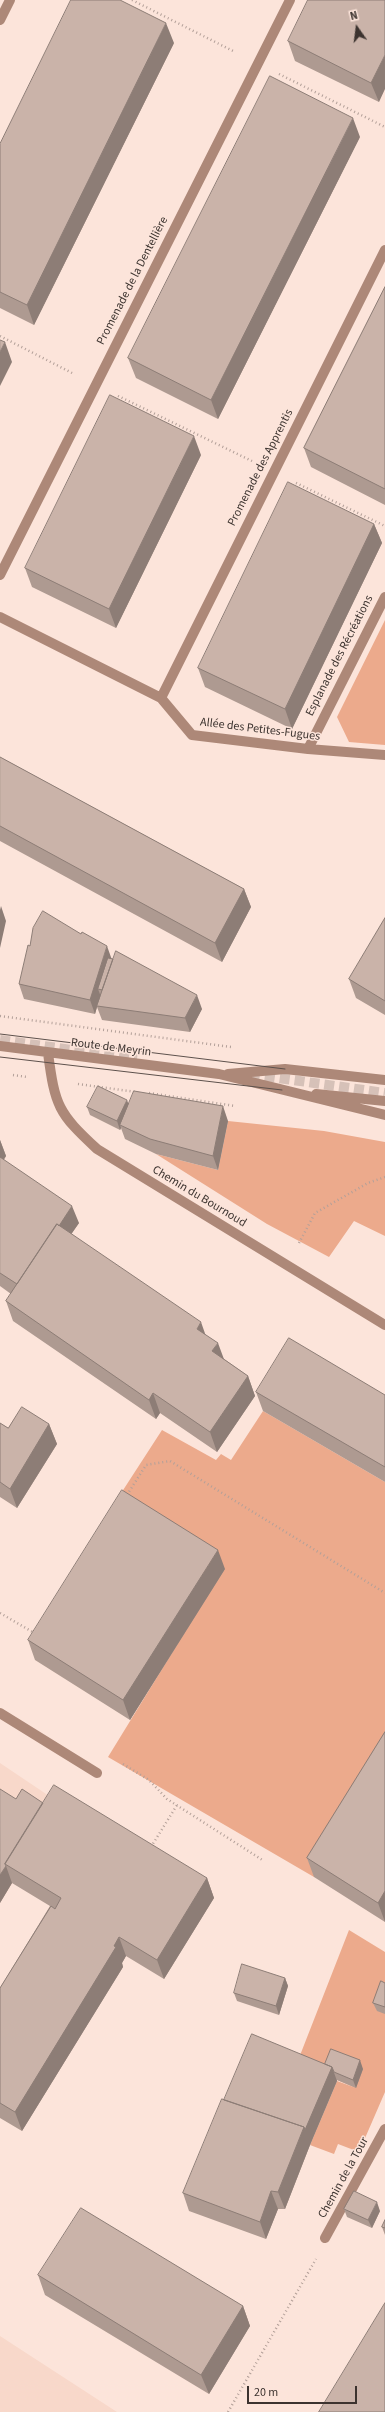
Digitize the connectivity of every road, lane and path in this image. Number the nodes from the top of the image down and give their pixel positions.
1 (10, 0) edge
2 (290, 0) edge
3 (0, 20) edge
4 (385, 250) edge
5 (0, 336) edge
6 (96, 385) junction
7 (274, 472) junction
8 (316, 492) dead end
9 (385, 526) edge
10 (0, 575) edge
11 (385, 597) edge
12 (0, 617) edge
13 (161, 698) junction
14 (308, 749) junction
15 (385, 755) edge
16 (0, 1016) edge
17 (0, 1046) edge
18 (239, 1048) dead end
19 (48, 1053) junction
20 (219, 1074) junction
21 (385, 1080) edge
22 (109, 1088) dead end
23 (282, 1090) junction
24 (140, 1092) edge
25 (148, 1093) edge
26 (385, 1101) edge
27 (240, 1106) dead end
28 (385, 1116) edge
29 (385, 1177) edge
30 (296, 1247) dead end
31 (385, 1325) edge
32 (126, 1498) edge
33 (385, 1593) edge
34 (0, 1613) edge
35 (40, 1637) edge
36 (0, 1713) edge
37 (123, 1764) dead end
38 (97, 1773) dead end
39 (177, 1805) junction
40 (150, 1850) edge
41 (264, 1861) dead end
42 (385, 2129) edge
43 (325, 2238) joint
44 (228, 2412) edge

1 - 3 street
2 - 6 street, Promenade de la Dentellière
4 - 7 street, Promenade des Apprentis
5 - 6 path
6 - 7 path
6 - 10 street, Promenade de la Dentellière
7 - 13 street, Promenade des Apprentis
8 - 9 path
11 - 14 street, Esplanade des Récréations
12 - 13 street, Allée des Petites-Fugues
13 - 14 street, Allée des Petites-Fugues
14 - 15 street, Allée des Petites-Fugues
16 - 18 path
17 - 19 street, Route de Meyrin
19 - 20 street, Route de Meyrin
19 - 31 street, Chemin du Bournoud
20 - 21 street, Route de Meyrin
20 - 23 street, Route de Meyrin
22 - 24 path
23 - 26 street
23 - 28 street, Route de Meyrin
25 - 27 path
29 - 30 path
32 - 33 path
34 - 35 path
36 - 38 street
37 - 39 path
39 - 40 path
39 - 41 path
42 - 43 street, Chemin de la Tour
43 - 44 path

